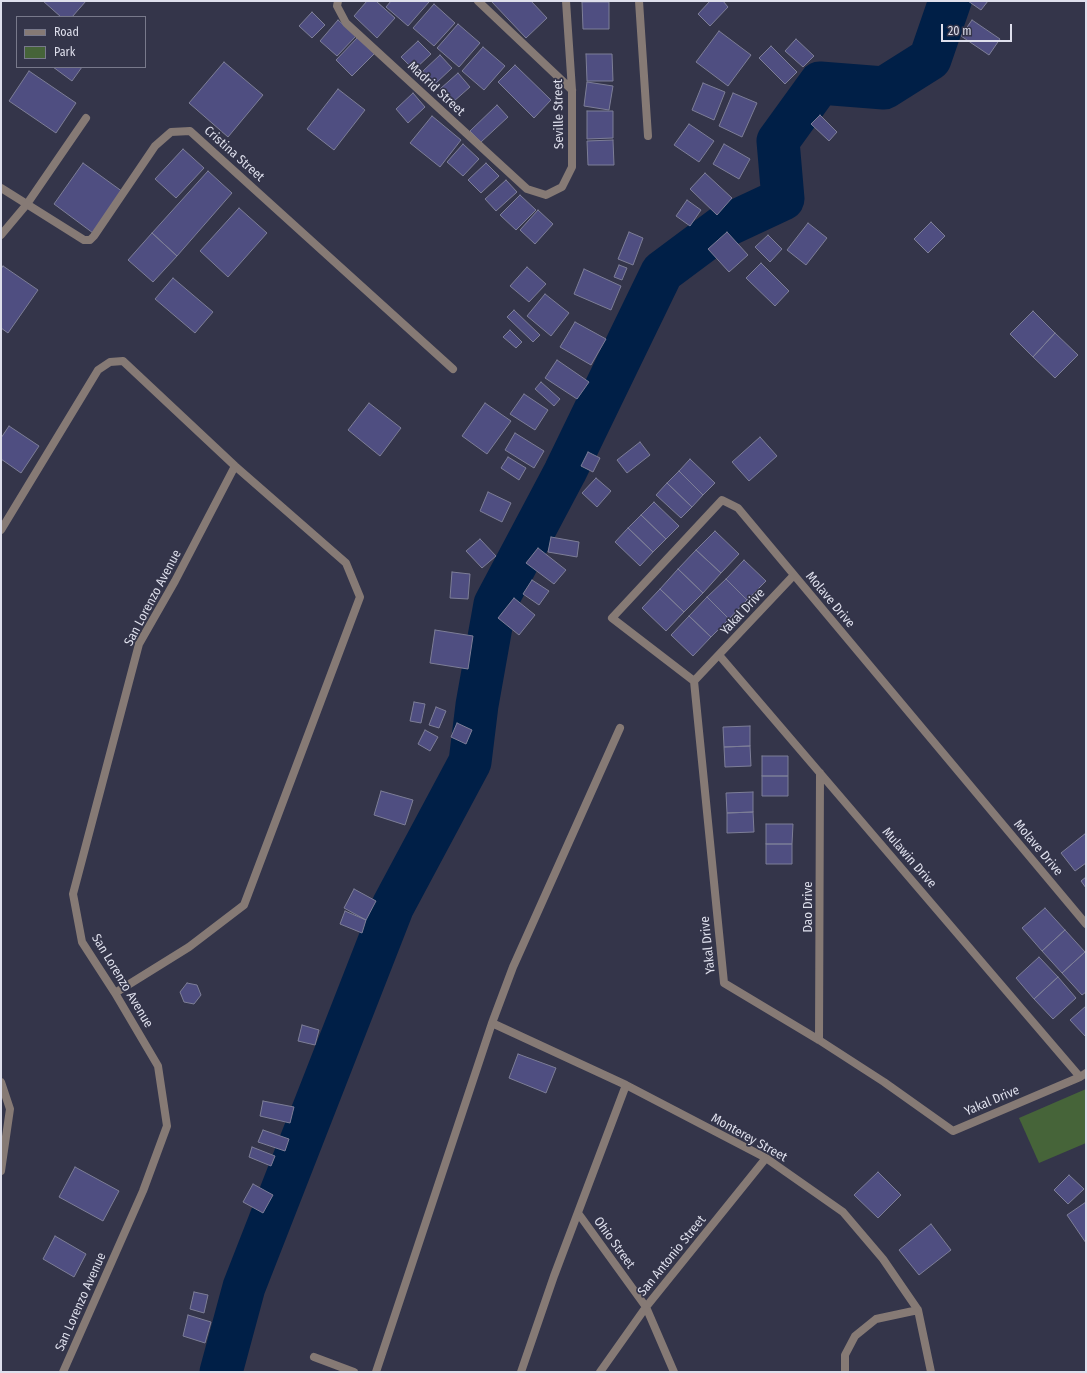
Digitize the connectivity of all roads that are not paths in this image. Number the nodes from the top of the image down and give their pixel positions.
1 (338, 1) edge
2 (478, 1) edge
3 (566, 1) edge
4 (639, 1) edge
5 (572, 90) junction
6 (86, 118) dead end
7 (648, 136) dead end
8 (1, 188) edge
9 (527, 189) joint
10 (27, 204) junction
11 (1, 235) edge
12 (453, 369) dead end
13 (235, 466) junction
14 (1, 530) edge
15 (794, 575) junction
16 (719, 655) junction
17 (694, 681) junction
18 (620, 728) dead end
19 (820, 773) junction
20 (1086, 924) edge
21 (115, 993) junction
22 (492, 1024) junction
23 (819, 1040) junction
24 (1083, 1075) edge
25 (1, 1082) edge
26 (626, 1085) junction
27 (766, 1158) junction
28 (1, 1171) edge
29 (578, 1213) junction
30 (646, 1307) junction
31 (918, 1310) junction
32 (314, 1357) dead end
33 (63, 1372) edge
34 (354, 1372) edge
35 (376, 1372) edge
36 (522, 1372) edge
37 (600, 1372) edge
38 (674, 1372) edge
39 (845, 1372) edge
40 (931, 1372) edge

1 - 9 street, Madrid Street
2 - 5 street
3 - 5 street, Seville Street
4 - 7 street
5 - 9 street, Seville Street
6 - 10 street
8 - 10 street, Cristina Street
10 - 11 street
10 - 12 street, Cristina Street
13 - 14 street
13 - 21 street, San Lorenzo Avenue
13 - 21 street
15 - 16 street, Yakal Drive
15 - 17 street, Molave Drive
15 - 20 street, Molave Drive
16 - 17 street, Yakal Drive
16 - 19 street, Mulawin Drive
17 - 23 street, Yakal Drive
18 - 22 street
19 - 23 street, Dao Drive
19 - 24 street, Mulawin Drive
21 - 33 street, San Lorenzo Avenue
22 - 26 street, Monterey Street
22 - 35 street
23 - 24 street, Yakal Drive
25 - 28 street
26 - 27 street, Monterey Street
26 - 29 street
27 - 30 street, San Antonio Street
27 - 31 street, Monterey Street
29 - 30 street, Ohio Street
29 - 36 street
30 - 37 street, San Antonio Street
30 - 38 street, Ohio Street
31 - 39 street
31 - 40 street, Monterey Street
32 - 34 street

